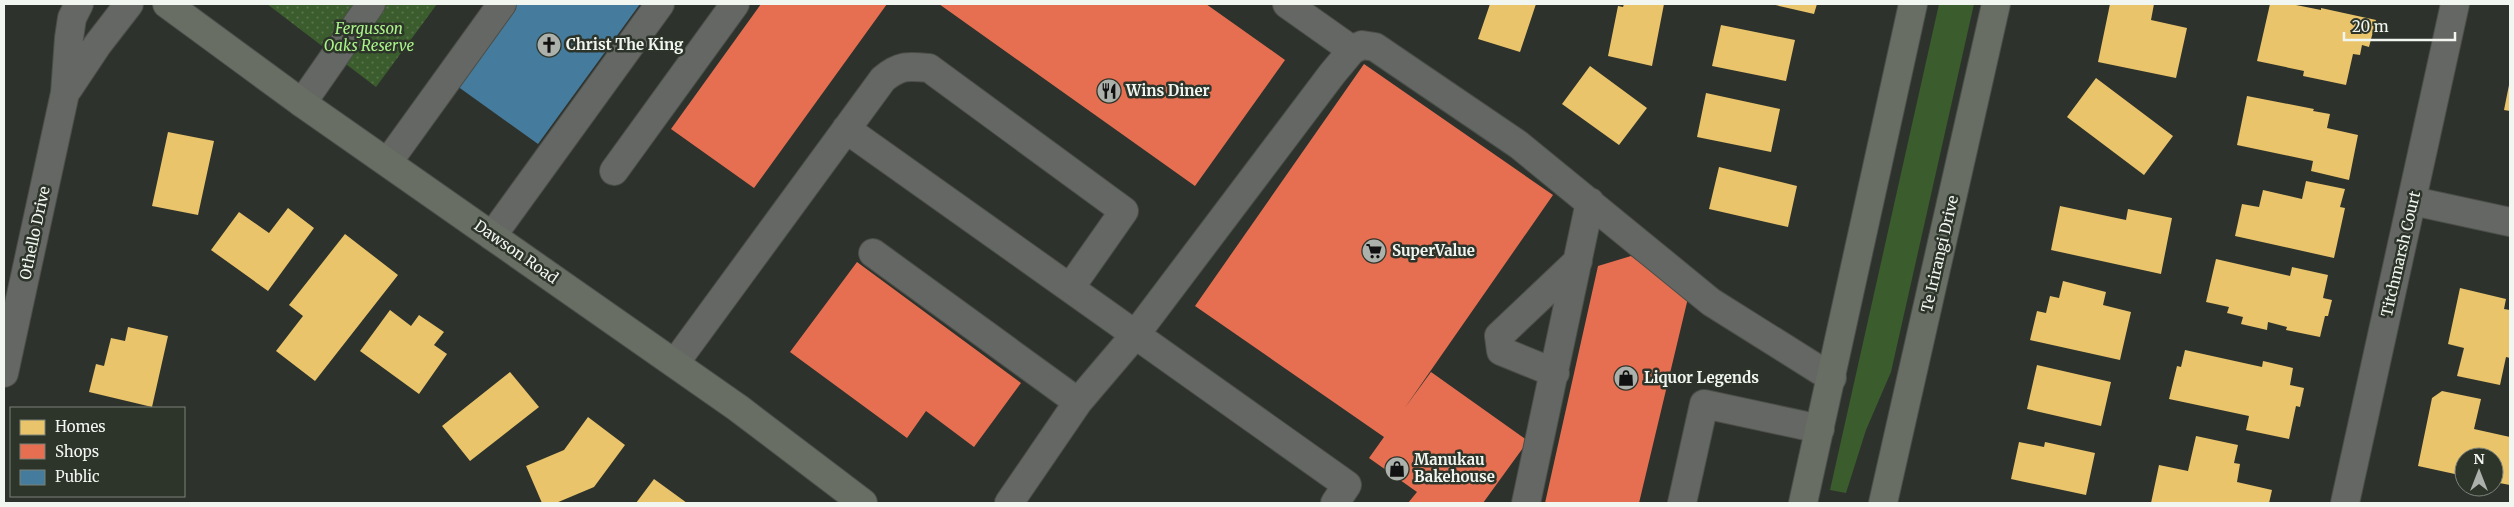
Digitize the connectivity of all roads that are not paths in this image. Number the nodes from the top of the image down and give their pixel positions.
1 (78, 4) edge
2 (129, 4) edge
3 (167, 4) edge
4 (371, 4) edge
5 (502, 4) edge
6 (660, 4) edge
7 (735, 4) edge
8 (1287, 4) edge
9 (1913, 4) edge
10 (1996, 4) edge
11 (2455, 4) edge
12 (1352, 50) junction
13 (65, 93) junction
14 (302, 103) junction
15 (846, 129) junction
16 (388, 162) junction
17 (614, 171) dead end
18 (2413, 201) junction
19 (1590, 202) junction
20 (2510, 222) edge
21 (492, 236) junction
22 (873, 253) dead end
23 (1578, 261) junction
24 (1070, 288) junction
25 (1135, 335) junction
26 (675, 363) junction
27 (4, 373) edge
28 (1555, 373) junction
29 (1832, 378) junction
30 (1078, 402) junction
31 (1820, 429) junction
32 (864, 503) edge
33 (1009, 503) edge
34 (1335, 503) edge
35 (1526, 503) edge
36 (1682, 503) edge
37 (1803, 503) edge
38 (1883, 503) edge
39 (2344, 503) edge

1 - 13 street, Othello Drive
2 - 13 street, Othello Drive
3 - 14 main road, Dawson Road
4 - 14 street
5 - 16 street
6 - 21 street
7 - 17 street
8 - 12 street
9 - 29 main road
10 - 38 main road, Te Irirangi Drive
11 - 18 street, Titchmarsh Court
12 - 19 street
12 - 25 street
13 - 27 street, Othello Drive
14 - 16 main road, Dawson Road
15 - 24 street
15 - 24 street
15 - 26 street
16 - 21 main road, Dawson Road
18 - 20 street
18 - 39 street, Titchmarsh Court
19 - 23 street
19 - 29 street
21 - 26 main road, Dawson Road
22 - 30 street
23 - 28 street
23 - 28 street
24 - 25 street
25 - 30 street
25 - 34 street
26 - 32 main road, Dawson Road
28 - 35 street
29 - 31 main road
30 - 33 street
31 - 36 street
31 - 37 main road

